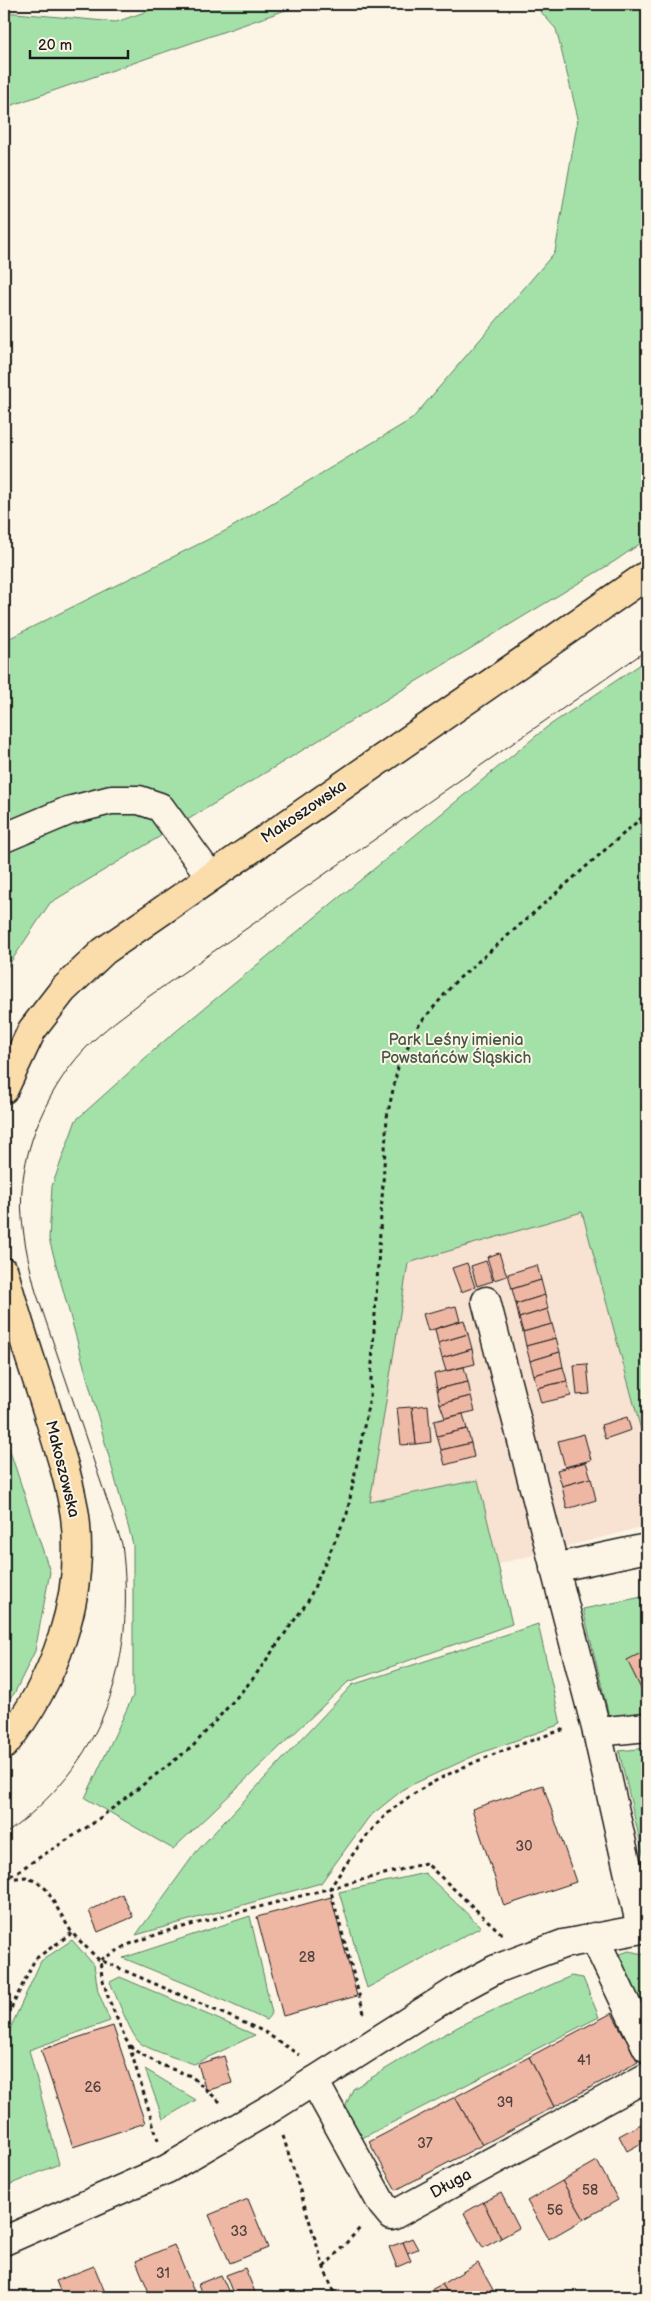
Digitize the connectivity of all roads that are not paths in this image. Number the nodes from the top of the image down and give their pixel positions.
1 (647, 575) edge
2 (4, 838) edge
3 (210, 876) junction
4 (4, 1089) edge
5 (4, 1272) edge
6 (486, 1301) dead end
7 (647, 1548) edge
8 (554, 1568) junction
9 (596, 1726) junction
10 (647, 1727) edge
11 (4, 1745) edge
12 (644, 1928) edge
13 (594, 1937) junction
14 (647, 2048) edge
15 (320, 2077) junction
16 (647, 2077) edge
17 (4, 2241) edge

1 - 3 main road, Makoszowska
2 - 3 street
3 - 4 main road, Makoszowska
5 - 11 main road, Makoszowska
6 - 8 street
7 - 8 street
8 - 9 street
9 - 10 street
9 - 12 street
12 - 13 street
13 - 14 street
13 - 15 street
15 - 16 street, Długa
15 - 17 street

